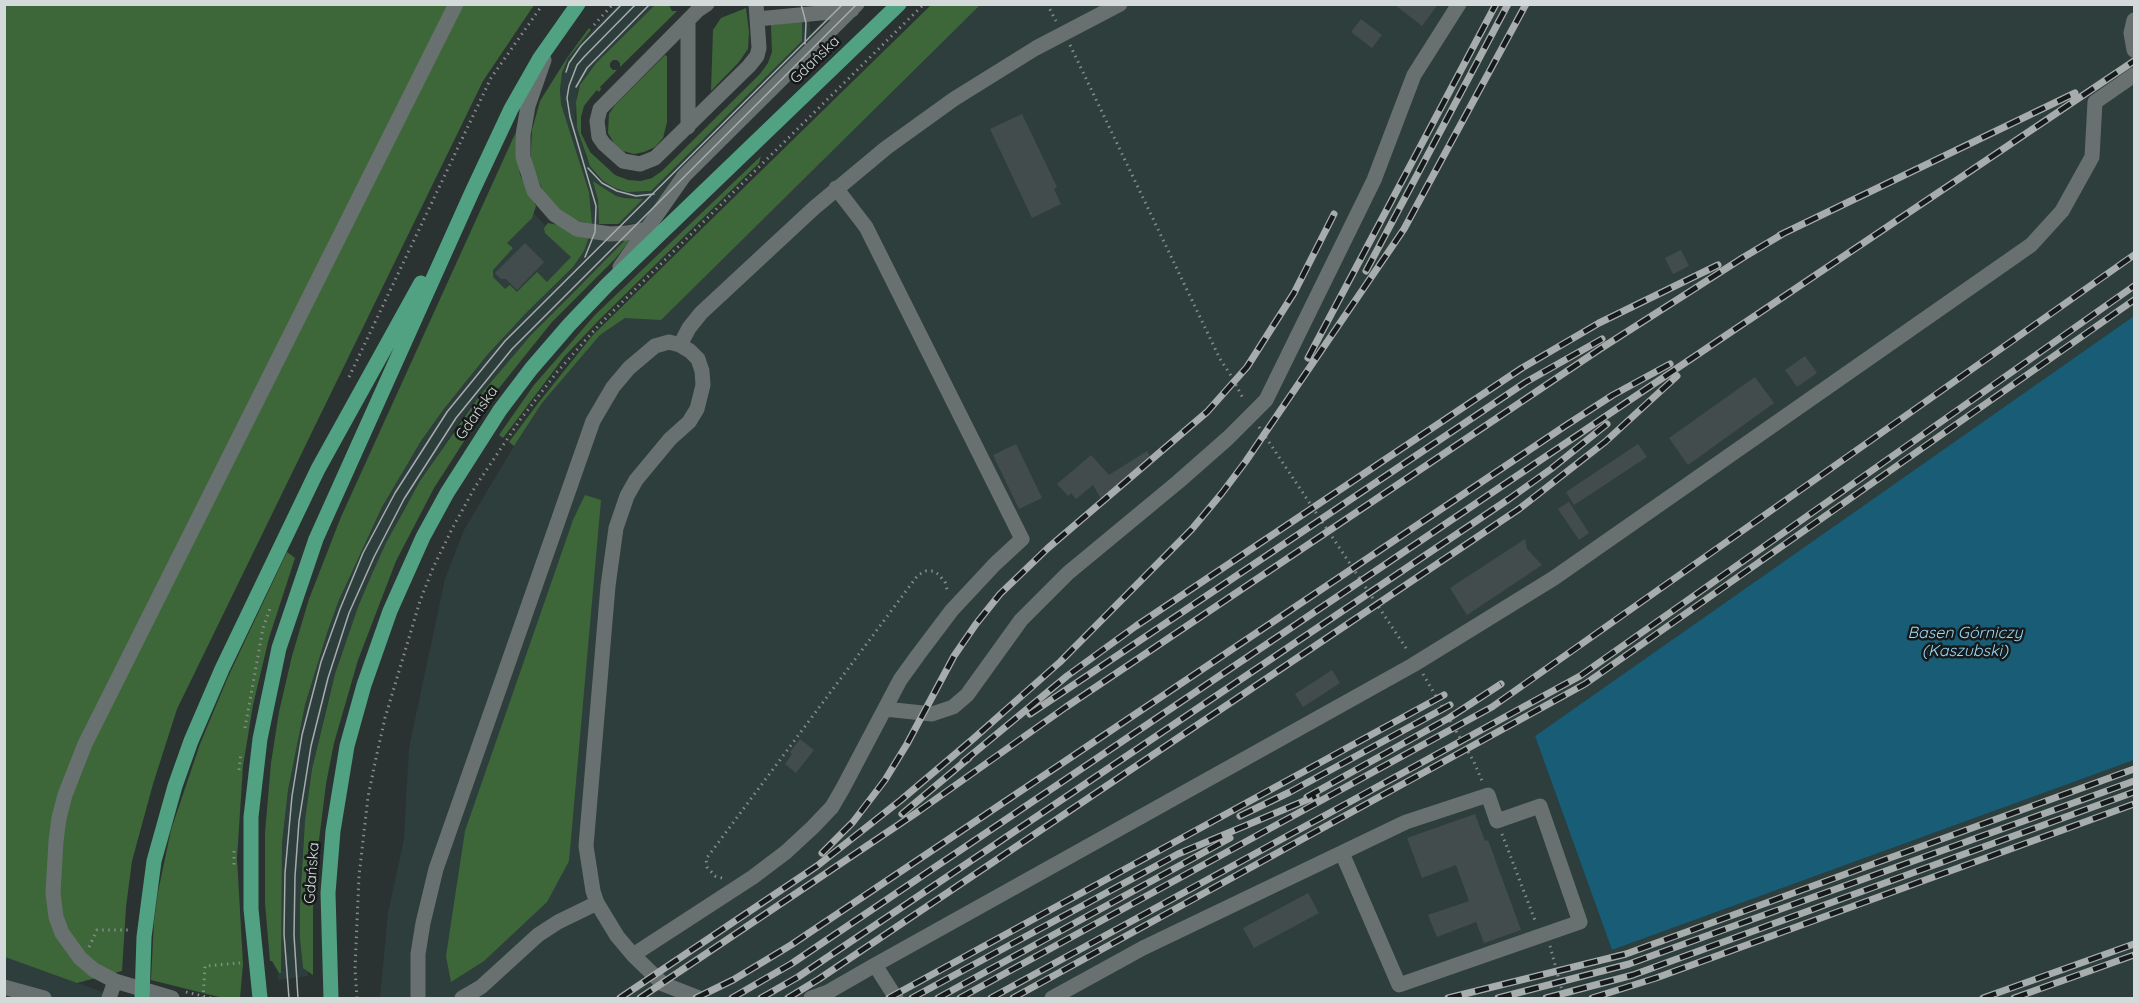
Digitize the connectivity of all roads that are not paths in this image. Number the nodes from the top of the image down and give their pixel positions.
1 (456, 4) edge
2 (578, 4) edge
3 (707, 4) edge
4 (899, 4) edge
5 (1120, 4) edge
6 (1460, 4) edge
7 (855, 7) edge
8 (757, 12) edge
9 (688, 20) junction
10 (2134, 20) edge
11 (557, 33) junction
12 (2134, 50) edge
13 (2134, 75) edge
14 (688, 127) junction
15 (684, 176) junction
16 (836, 188) junction
17 (472, 192) junction
18 (698, 198) junction
19 (646, 229) junction
20 (627, 233) junction
21 (587, 306) junction
22 (680, 345) junction
23 (885, 709) junction
24 (1342, 853) junction
25 (597, 903) junction
26 (633, 956) junction
27 (875, 965) junction
28 (115, 981) junction
29 (4, 987) edge
30 (418, 992) edge
31 (44, 999) edge
32 (109, 999) edge
33 (142, 999) edge
34 (172, 999) edge
35 (260, 999) edge
36 (331, 999) edge
37 (462, 999) edge
38 (699, 999) edge
39 (811, 999) edge
40 (896, 999) edge
41 (1052, 999) edge

1 - 28 lane
2 - 11 main road
3 - 9 lane
4 - 18 main road, Gdańska
5 - 16 lane
6 - 23 lane
7 - 8 lane
7 - 15 lane
8 - 14 lane
9 - 14 lane
9 - 14 lane
10 - 12 lane
11 - 17 main road
11 - 20 lane
13 - 27 lane
15 - 19 lane
15 - 20 lane
16 - 22 lane
16 - 23 lane
17 - 33 main road
17 - 35 main road
18 - 19 lane
18 - 21 main road, Gdańska
19 - 20 lane
19 - 21 lane
21 - 36 main road, Gdańska
22 - 25 lane
22 - 30 lane
23 - 26 lane
24 - 24 lane
24 - 41 lane
25 - 26 lane
25 - 37 lane
26 - 38 lane
27 - 39 lane
27 - 40 lane
28 - 32 lane
28 - 34 lane
29 - 31 lane

